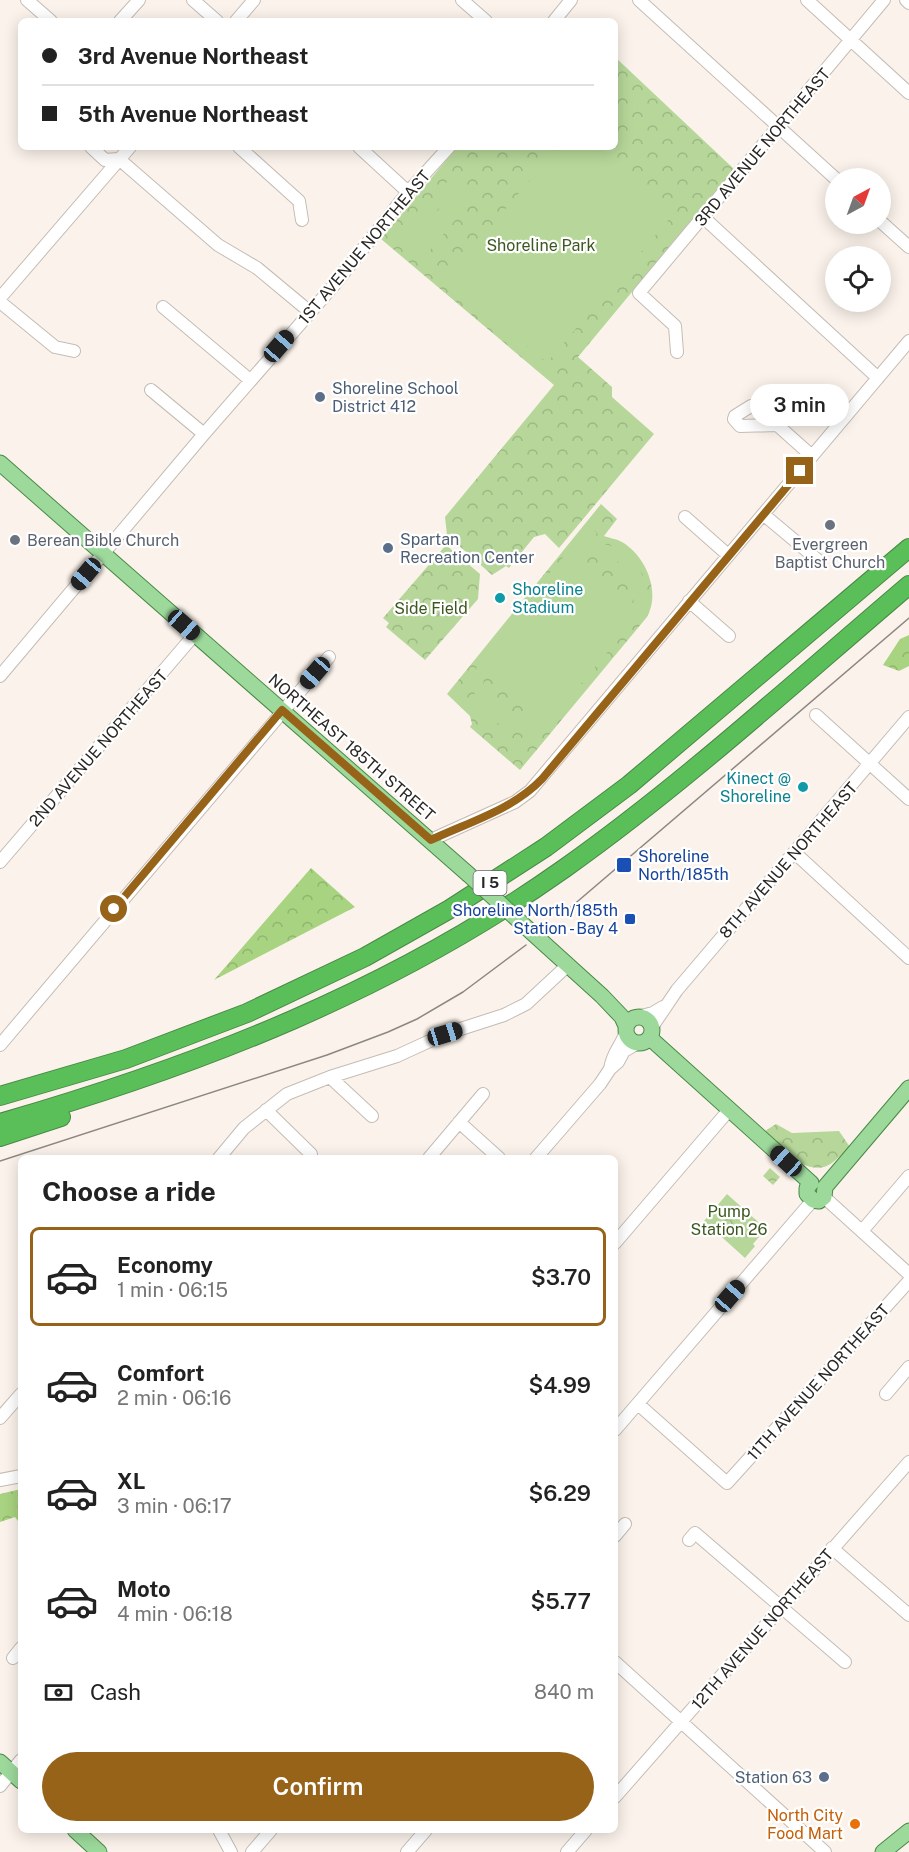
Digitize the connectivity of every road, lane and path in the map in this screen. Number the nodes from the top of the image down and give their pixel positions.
1 (27, 0) edge
2 (139, 0) edge
3 (193, 0) edge
4 (254, 0) edge
5 (462, 0) edge
6 (571, 0) edge
7 (639, 0) edge
8 (807, 0) edge
9 (884, 0) edge
10 (906, 0) edge
11 (909, 3) edge
12 (48, 18) edge
13 (123, 18) edge
14 (214, 18) edge
15 (239, 18) edge
16 (483, 18) edge
17 (556, 18) edge
18 (851, 40) junction
19 (909, 93) edge
20 (778, 127) junction
21 (94, 150) edge
22 (127, 150) edge
23 (242, 150) edge
24 (362, 150) edge
25 (447, 150) edge
26 (119, 159) junction
27 (825, 169) edge
28 (408, 192) junction
29 (703, 217) junction
30 (302, 220) dead end
31 (891, 231) edge
32 (909, 247) edge
33 (0, 300) edge
34 (163, 307) dead end
35 (310, 312) junction
36 (909, 341) edge
37 (74, 351) dead end
38 (677, 352) dead end
39 (878, 378) junction
40 (250, 380) junction
41 (152, 390) dead end
42 (777, 425) dead end
43 (204, 434) junction
44 (812, 456) junction
45 (0, 463) edge
46 (763, 514) junction
47 (686, 517) dead end
48 (909, 548) edge
49 (103, 553) junction
50 (728, 555) junction
51 (819, 561) dead end
52 (909, 585) edge
53 (689, 601) junction
54 (195, 634) junction
55 (729, 636) dead end
56 (329, 657) dead end
57 (0, 676) edge
58 (282, 710) junction
59 (816, 715) dead end
60 (909, 717) edge
61 (869, 764) junction
62 (909, 799) edge
63 (431, 840) junction
64 (795, 853) junction
65 (0, 862) edge
66 (909, 958) edge
67 (568, 965) junction
68 (639, 1028) junction
69 (0, 1045) edge
70 (330, 1077) junction
71 (141, 1079) junction
72 (909, 1088) edge
73 (483, 1094) dead end
74 (0, 1096) edge
75 (266, 1110) junction
76 (729, 1110) junction
77 (372, 1116) dead end
78 (459, 1122) junction
79 (0, 1123) edge
80 (0, 1137) edge
81 (311, 1154) dead end
82 (222, 1155) edge
83 (432, 1155) edge
84 (496, 1155) edge
85 (539, 1155) edge
86 (909, 1176) edge
87 (818, 1192) junction
88 (862, 1231) junction
89 (618, 1240) edge
90 (909, 1274) edge
91 (909, 1281) edge
92 (909, 1367) edge
93 (886, 1394) dead end
94 (18, 1398) edge
95 (638, 1404) junction
96 (0, 1419) edge
97 (618, 1427) edge
98 (909, 1463) edge
99 (18, 1477) edge
100 (0, 1480) edge
101 (625, 1524) dead end
102 (618, 1532) edge
103 (692, 1536) dead end
104 (832, 1548) junction
105 (781, 1607) junction
106 (909, 1615) edge
107 (845, 1662) dead end
108 (618, 1665) edge
109 (680, 1722) junction
110 (11, 1772) edge
111 (0, 1786) edge
112 (618, 1794) edge
113 (909, 1831) edge
114 (78, 1833) edge
115 (221, 1833) edge
116 (268, 1833) edge
117 (423, 1833) edge
118 (583, 1833) edge
119 (99, 1852) edge
120 (231, 1852) edge
121 (252, 1852) edge
122 (407, 1852) edge
123 (567, 1852) edge
124 (825, 1852) edge
125 (883, 1852) edge

1 - 12 street
2 - 13 street
3 - 14 street
4 - 15 street
5 - 16 street
6 - 17 street
7 - 20 street
8 - 18 street
9 - 18 street, 3RD AVENUE NORTHEAST
10 - 11 street
18 - 19 street
18 - 20 street, 3RD AVENUE NORTHEAST
20 - 27 street
20 - 29 street, 3RD AVENUE NORTHEAST
21 - 26 street
22 - 26 street
23 - 30 street
24 - 28 street
25 - 28 street, 1ST AVENUE NORTHEAST
26 - 33 street
26 - 35 street
28 - 35 street, 1ST AVENUE NORTHEAST
29 - 38 street, 3RD AVENUE NORTHEAST
29 - 39 street
31 - 32 street
33 - 37 street
34 - 40 street
35 - 40 street, 1ST AVENUE NORTHEAST
36 - 39 street
39 - 44 street
40 - 43 street, 1ST AVENUE NORTHEAST
41 - 43 street
42 - 44 street
43 - 49 street, 1ST AVENUE NORTHEAST
44 - 46 street
45 - 49 main road, NORTHEAST 185TH STREET
46 - 50 street
46 - 51 street
47 - 50 street
48 - 74 highway, I 5
49 - 54 main road, NORTHEAST 185TH STREET
49 - 57 street, 1ST AVENUE NORTHEAST
50 - 53 street
52 - 71 highway, I 5
53 - 55 street
53 - 63 street
54 - 58 main road, NORTHEAST 185TH STREET
54 - 65 street, 2ND AVENUE NORTHEAST
56 - 58 street
58 - 63 main road, NORTHEAST 185TH STREET
58 - 69 street
59 - 61 street
60 - 61 street, 8TH AVENUE NORTHEAST
61 - 62 street
61 - 64 street, 8TH AVENUE NORTHEAST
63 - 67 main road, NORTHEAST 185TH STREET, bridge
64 - 66 street
64 - 68 street, 8TH AVENUE NORTHEAST
67 - 68 main road, NORTHEAST 185TH STREET
67 - 70 street
68 - 76 main road, NORTHEAST 185TH STREET
68 - 85 street
70 - 75 street
70 - 77 street
71 - 79 highway, I 5
71 - 80 highway
72 - 87 main road
73 - 78 street
75 - 81 street
75 - 82 street
76 - 87 main road, NORTHEAST 185TH STREET
76 - 89 street
78 - 83 street
78 - 84 street
86 - 88 street
87 - 88 street, NORTHEAST 185TH STREET
87 - 95 street
88 - 90 street, NORTHEAST 185TH STREET
91 - 95 street, 11TH AVENUE NORTHEAST
92 - 93 street
94 - 96 street
95 - 97 street
98 - 104 street, 12TH AVENUE NORTHEAST
99 - 100 street
101 - 102 street
103 - 105 street
104 - 105 street, 12TH AVENUE NORTHEAST
104 - 106 street
105 - 107 street
105 - 109 street, 12TH AVENUE NORTHEAST
108 - 109 street
109 - 112 street, 12TH AVENUE NORTHEAST
109 - 124 street
110 - 111 street
113 - 125 main road
114 - 119 main road
115 - 120 street
116 - 121 street
117 - 122 street
118 - 123 street

